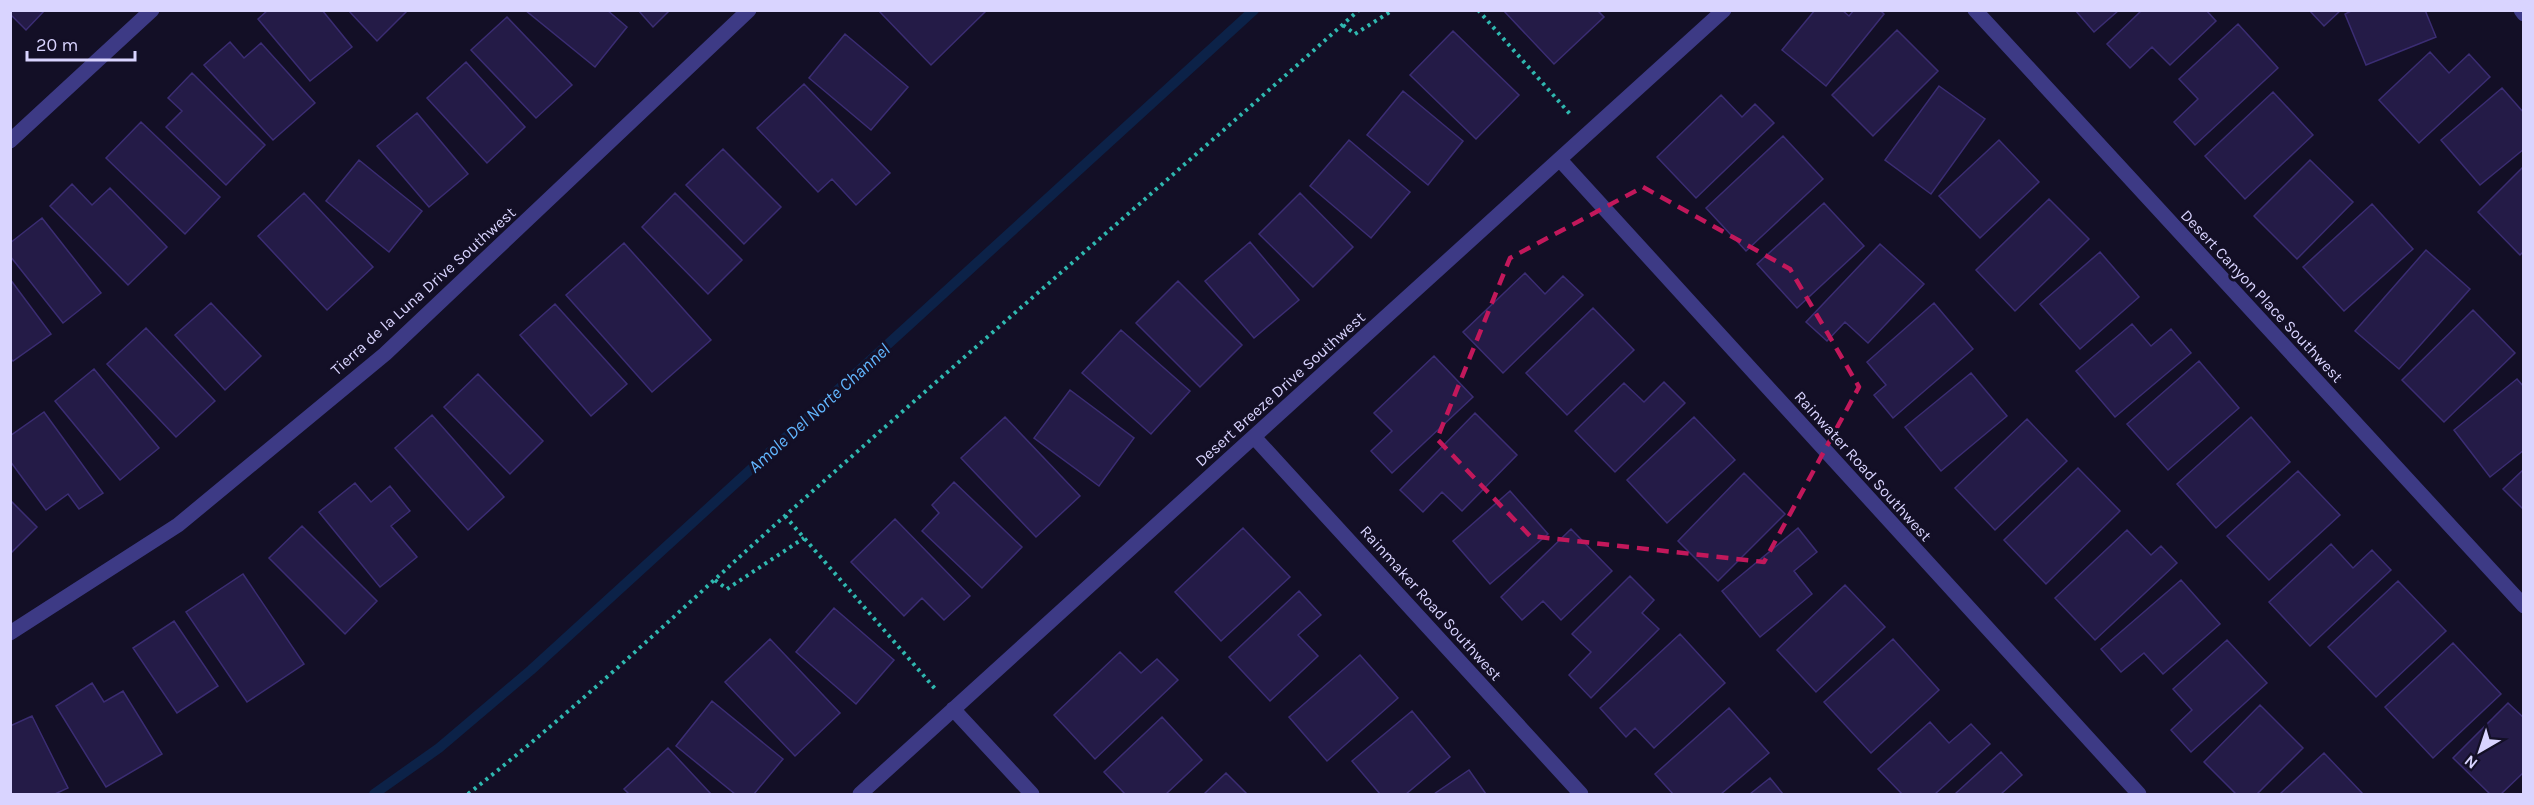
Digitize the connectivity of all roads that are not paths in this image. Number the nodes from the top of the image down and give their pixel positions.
1 (152, 10) edge
2 (749, 10) edge
3 (1724, 10) edge
4 (1975, 10) edge
5 (10, 141) edge
6 (1561, 161) junction
7 (1254, 436) junction
8 (2523, 606) edge
9 (10, 633) edge
10 (953, 709) junction
11 (860, 795) edge
12 (1032, 795) edge
13 (1581, 795) edge
14 (2139, 795) edge

1 - 5 street
2 - 9 street, Tierra de la Luna Drive Southwest
3 - 6 street, Desert Breeze Drive Southwest
4 - 8 street, Desert Canyon Place Southwest
6 - 7 street, Desert Breeze Drive Southwest
6 - 14 street, Rainwater Road Southwest
7 - 10 street, Desert Breeze Drive Southwest
7 - 13 street, Rainmaker Road Southwest
10 - 11 street, Desert Breeze Drive Southwest
10 - 12 street

